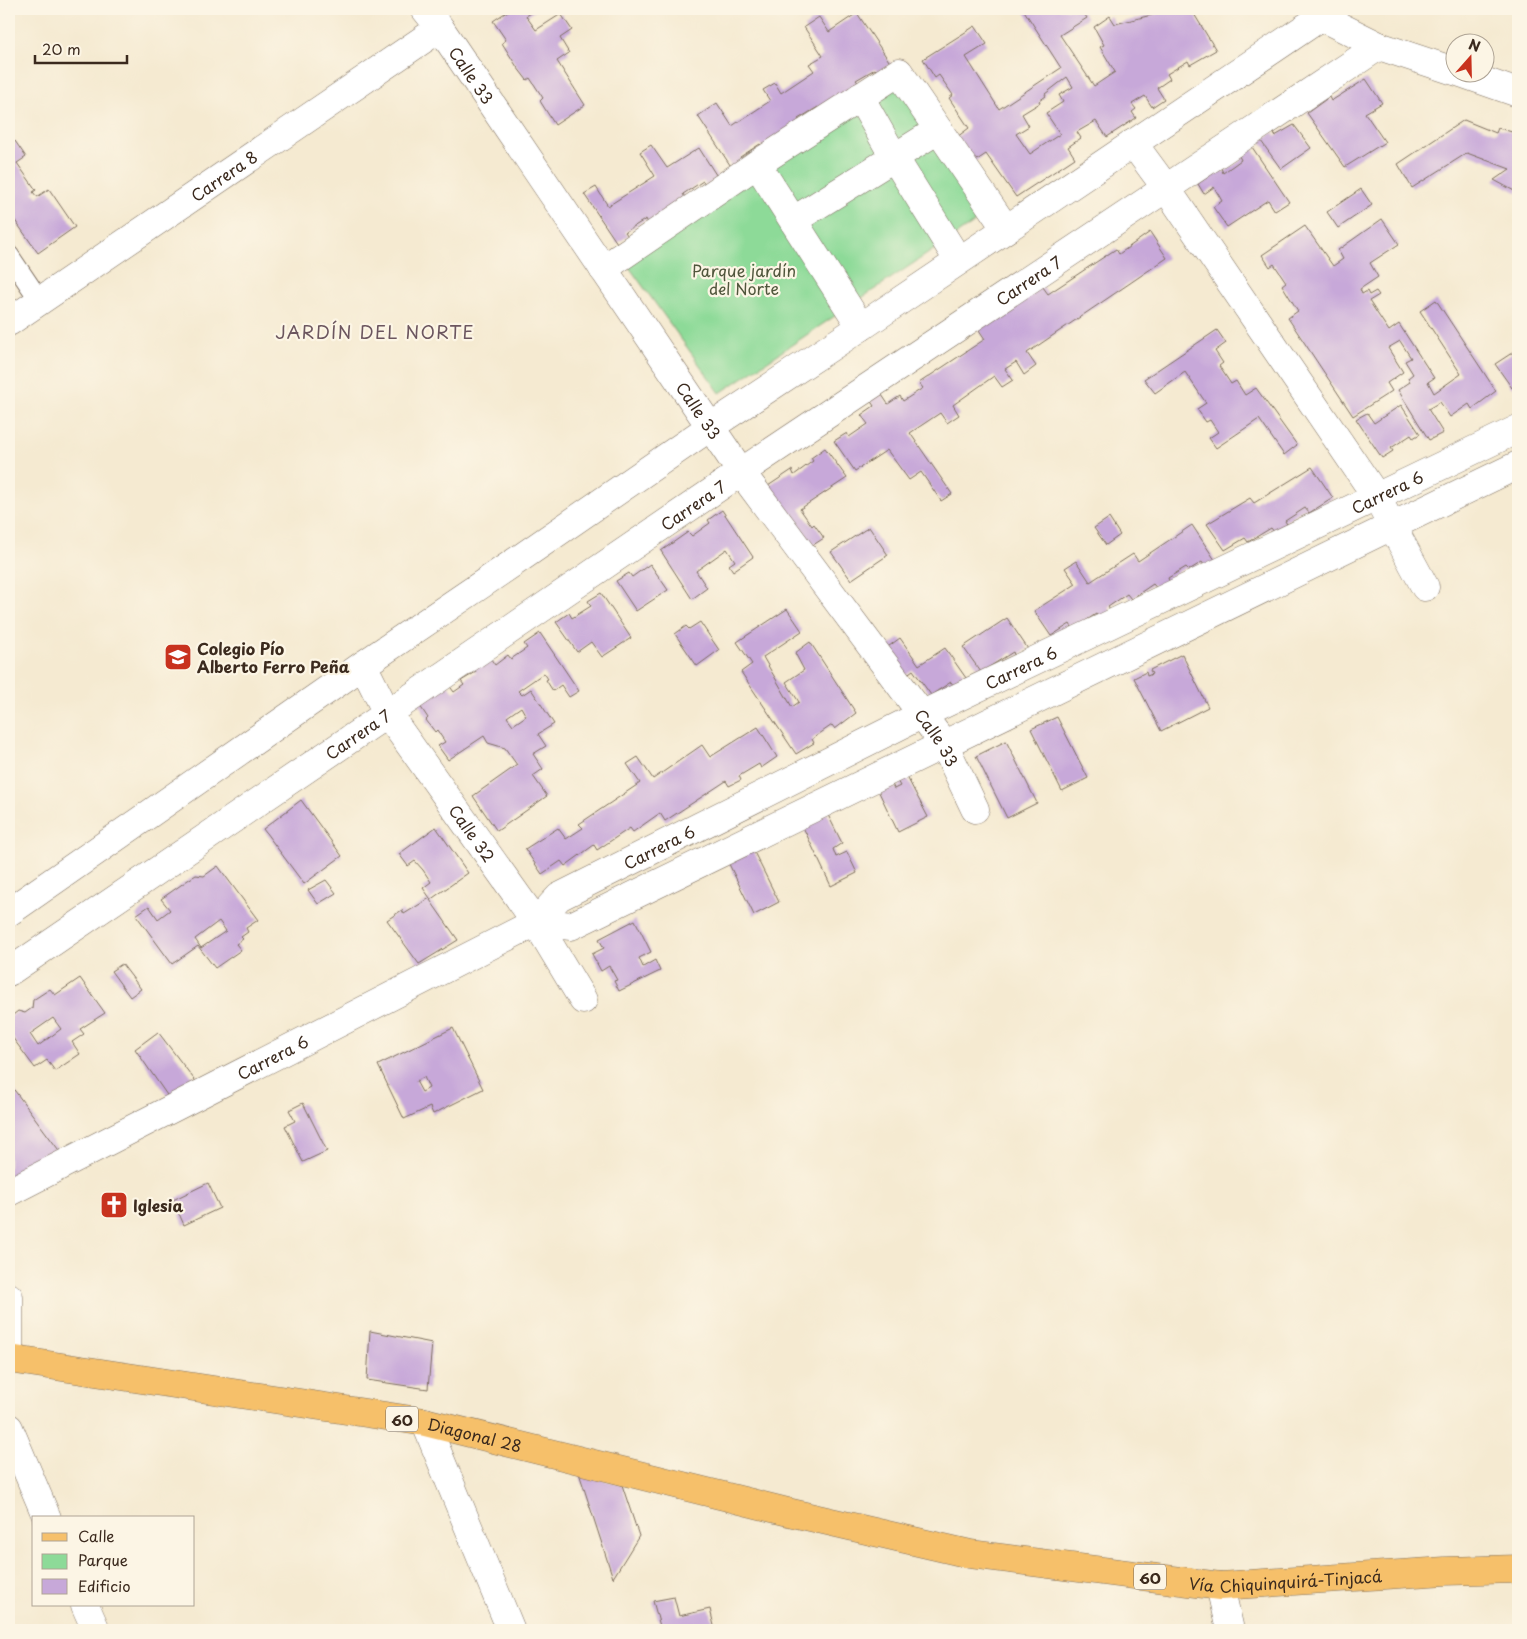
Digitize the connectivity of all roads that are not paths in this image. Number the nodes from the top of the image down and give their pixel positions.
1 (432, 18) edge
2 (1379, 46) junction
3 (1444, 68) edge
4 (1487, 82) edge
5 (1518, 93) edge
6 (860, 97) junction
7 (938, 130) junction
8 (1133, 143) junction
9 (894, 157) junction
10 (757, 164) junction
11 (1166, 188) junction
12 (794, 220) junction
13 (1006, 229) junction
14 (9, 255) edge
15 (958, 260) junction
16 (603, 269) junction
17 (40, 301) junction
18 (9, 322) edge
19 (861, 327) junction
20 (710, 427) junction
21 (1518, 429) edge
22 (1518, 466) edge
23 (741, 472) junction
24 (1376, 496) junction
25 (1392, 526) junction
26 (1425, 587) dead end
27 (363, 664) junction
28 (387, 713) junction
29 (921, 715) junction
30 (944, 744) junction
31 (975, 809) dead end
32 (9, 912) edge
33 (536, 922) junction
34 (9, 972) edge
35 (583, 1000) dead end
36 (9, 1192) edge
37 (9, 1297) edge
38 (9, 1359) edge
39 (424, 1422) junction
40 (9, 1428) edge
41 (788, 1512) joint
42 (46, 1516) edge
43 (1518, 1569) edge
44 (1220, 1586) junction
45 (85, 1606) edge
46 (96, 1630) edge
47 (511, 1630) edge
48 (1230, 1630) edge

1 - 16 street, Calle 33
1 - 17 street, Carrera 8
2 - 3 street
2 - 8 street
2 - 11 street, Carrera 7
4 - 5 street
6 - 7 street
6 - 9 street
6 - 10 street
7 - 9 street
7 - 13 street
8 - 11 street
8 - 13 street
9 - 12 street
9 - 15 street
10 - 12 street
10 - 16 street
11 - 23 street, Carrera 7
11 - 24 street
12 - 19 street
13 - 15 street
14 - 17 lane
15 - 19 street
16 - 20 street, Calle 33
17 - 18 street, Carrera 8
19 - 20 street
20 - 23 street, Calle 33
20 - 27 street
21 - 24 street, Carrera 6
22 - 25 street, Carrera 6
23 - 28 street, Carrera 7
23 - 29 street, Calle 33
24 - 25 street
24 - 29 street, Carrera 6
25 - 26 street
25 - 30 street, Carrera 6
27 - 28 street, Calle 32
27 - 32 street
28 - 33 street, Calle 32
28 - 34 street, Carrera 7
29 - 30 street, Calle 33
29 - 33 street, Carrera 6
30 - 31 street, Calle 33
30 - 33 street, Carrera 6
33 - 35 street, Calle 32
33 - 36 street, Carrera 6
37 - 38 street
38 - 39 main road, Diagonal 28 / 60
39 - 41 main road, Diagonal 28 / 60
39 - 47 street
40 - 42 street
41 - 44 main road, Vía Chiquinquirá-Tinjacá / 60
43 - 44 main road, Vía Chiquinquirá-Tinjacá / 60
44 - 48 street
45 - 46 street

